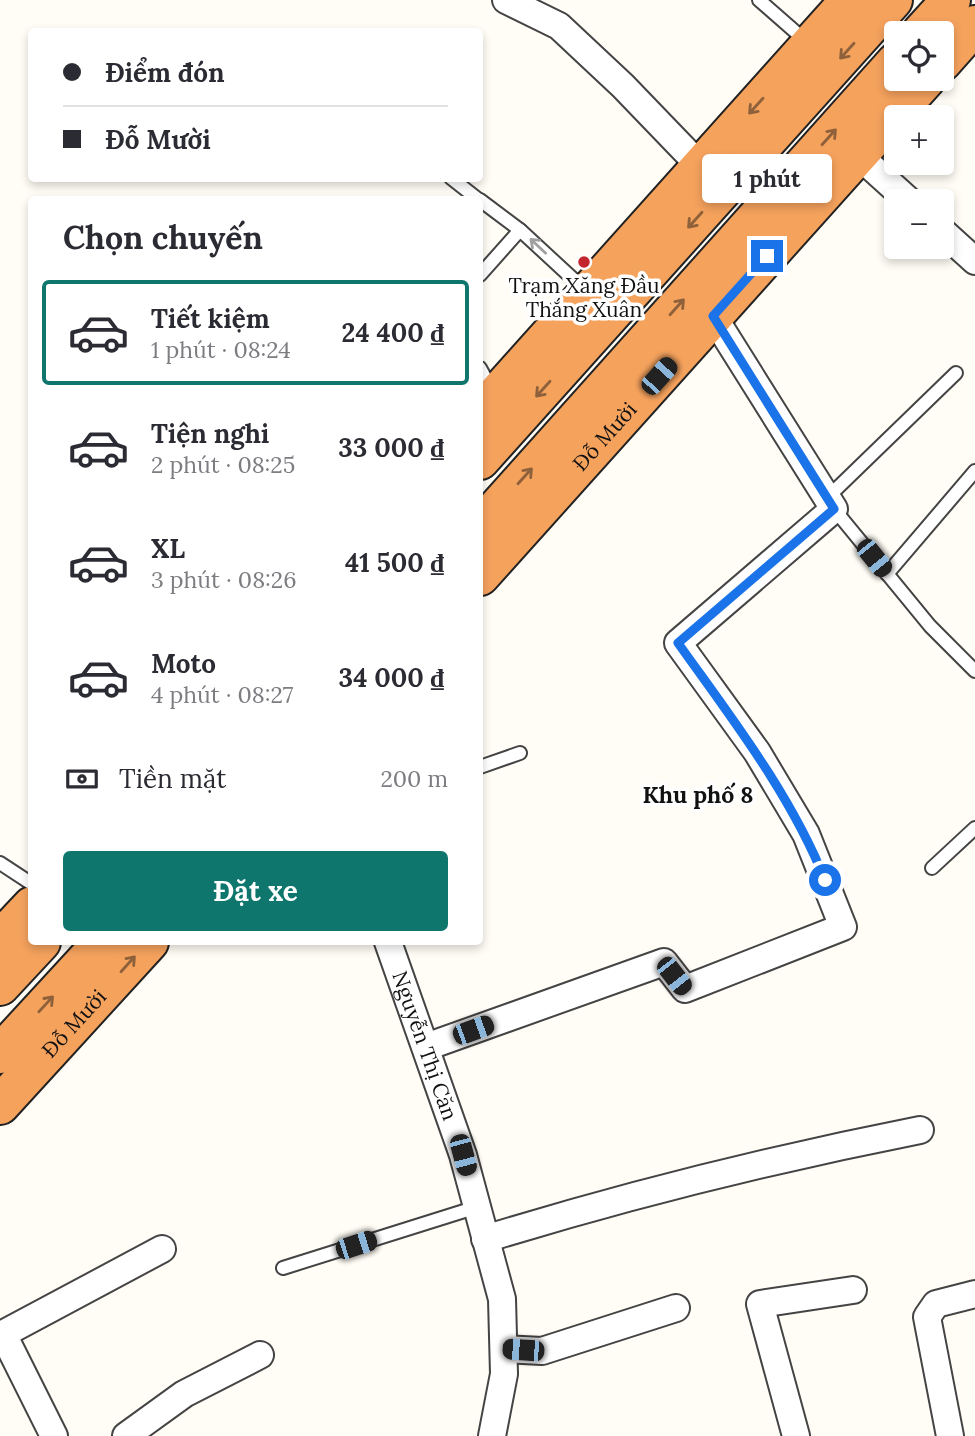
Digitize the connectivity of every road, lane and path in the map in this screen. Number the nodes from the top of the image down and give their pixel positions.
1 (506, 0) edge
2 (759, 0) edge
3 (951, 0) edge
4 (863, 5) edge
5 (932, 21) edge
6 (975, 25) edge
7 (810, 45) junction
8 (954, 49) edge
9 (884, 75) edge
10 (915, 91) edge
11 (858, 155) junction
12 (701, 167) junction
13 (456, 182) edge
14 (896, 189) edge
15 (474, 196) edge
16 (483, 203) edge
17 (520, 230) junction
18 (954, 242) edge
19 (975, 261) edge
20 (483, 272) edge
21 (588, 293) junction
22 (713, 316) junction
23 (956, 373) dead end
24 (485, 392) edge
25 (483, 456) edge
26 (975, 471) edge
27 (830, 504) junction
28 (483, 524) edge
29 (483, 573) edge
30 (887, 574) junction
31 (975, 671) edge
32 (520, 753) dead end
33 (483, 766) edge
34 (975, 828) edge
35 (0, 863) edge
36 (932, 868) dead end
37 (28, 881) edge
38 (28, 910) edge
39 (0, 940) edge
40 (38, 945) edge
41 (100, 945) edge
42 (146, 945) edge
43 (389, 945) edge
44 (0, 986) edge
45 (426, 1047) junction
46 (0, 1054) edge
47 (0, 1105) edge
48 (920, 1130) dead end
49 (477, 1206) junction
50 (485, 1239) junction
51 (162, 1249) dead end
52 (283, 1268) dead end
53 (853, 1290) dead end
54 (975, 1294) edge
55 (676, 1308) dead end
56 (1, 1335) edge
57 (504, 1349) junction
58 (260, 1355) dead end
59 (54, 1436) edge
60 (127, 1436) edge
61 (492, 1436) edge
62 (796, 1436) edge
63 (950, 1436) edge

1 - 12 street
2 - 7 lane
3 - 5 highway
4 - 7 highway
4 -> 25 highway
6 - 8 highway
7 -> 12 highway
28 -> 9 highway, Đỗ Mười
10 - 11 highway, Đỗ Mười
11 - 14 street
11 - 22 highway, Đỗ Mười
12 - 21 highway
13 - 15 lane
16 - 17 lane
17 - 20 lane
21 -> 17 lane
18 - 19 street
21 - 24 highway
22 - 27 street
22 - 29 highway, Đỗ Mười
23 - 27 lane
26 - 30 lane
27 - 30 lane
27 - 45 street
30 - 31 lane
32 - 33 lane
34 - 36 lane
35 - 37 lane
38 - 39 highway
40 - 44 highway
46 -> 41 highway, Đỗ Mười
47 -> 42 highway, Đỗ Mười
43 - 45 street, Nguyễn Thị Căn
45 - 49 street, Nguyễn Thị Căn
48 - 50 street
49 - 50 street, Nguyễn Thị Căn
49 - 52 lane
50 - 57 street, Nguyễn Thị Căn
51 - 56 street
53 - 62 street
54 - 63 street
55 - 57 street
56 - 59 street
57 - 61 street, Nguyễn Thị Căn
58 - 60 street

